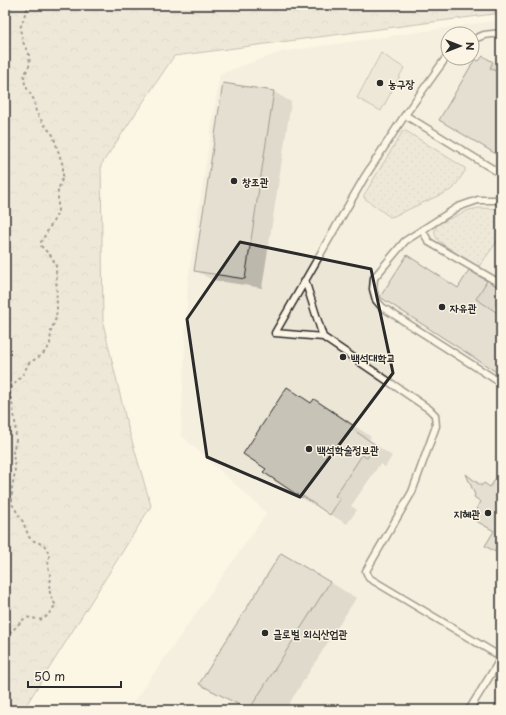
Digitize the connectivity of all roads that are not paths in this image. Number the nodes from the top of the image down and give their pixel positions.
1 (501, 33) edge
2 (480, 37) edge
3 (440, 66) edge
4 (405, 115) junction
5 (501, 174) edge
6 (501, 200) edge
7 (422, 230) junction
8 (305, 280) junction
9 (501, 284) edge
10 (323, 337) junction
11 (501, 383) edge
12 (501, 658) edge
13 (469, 710) edge

1 - 2 lane
3 - 4 lane
4 - 5 lane
4 - 8 lane
6 - 7 lane
7 - 9 lane
7 - 11 lane
8 - 10 lane
8 - 10 lane
10 - 12 lane
12 - 13 lane

